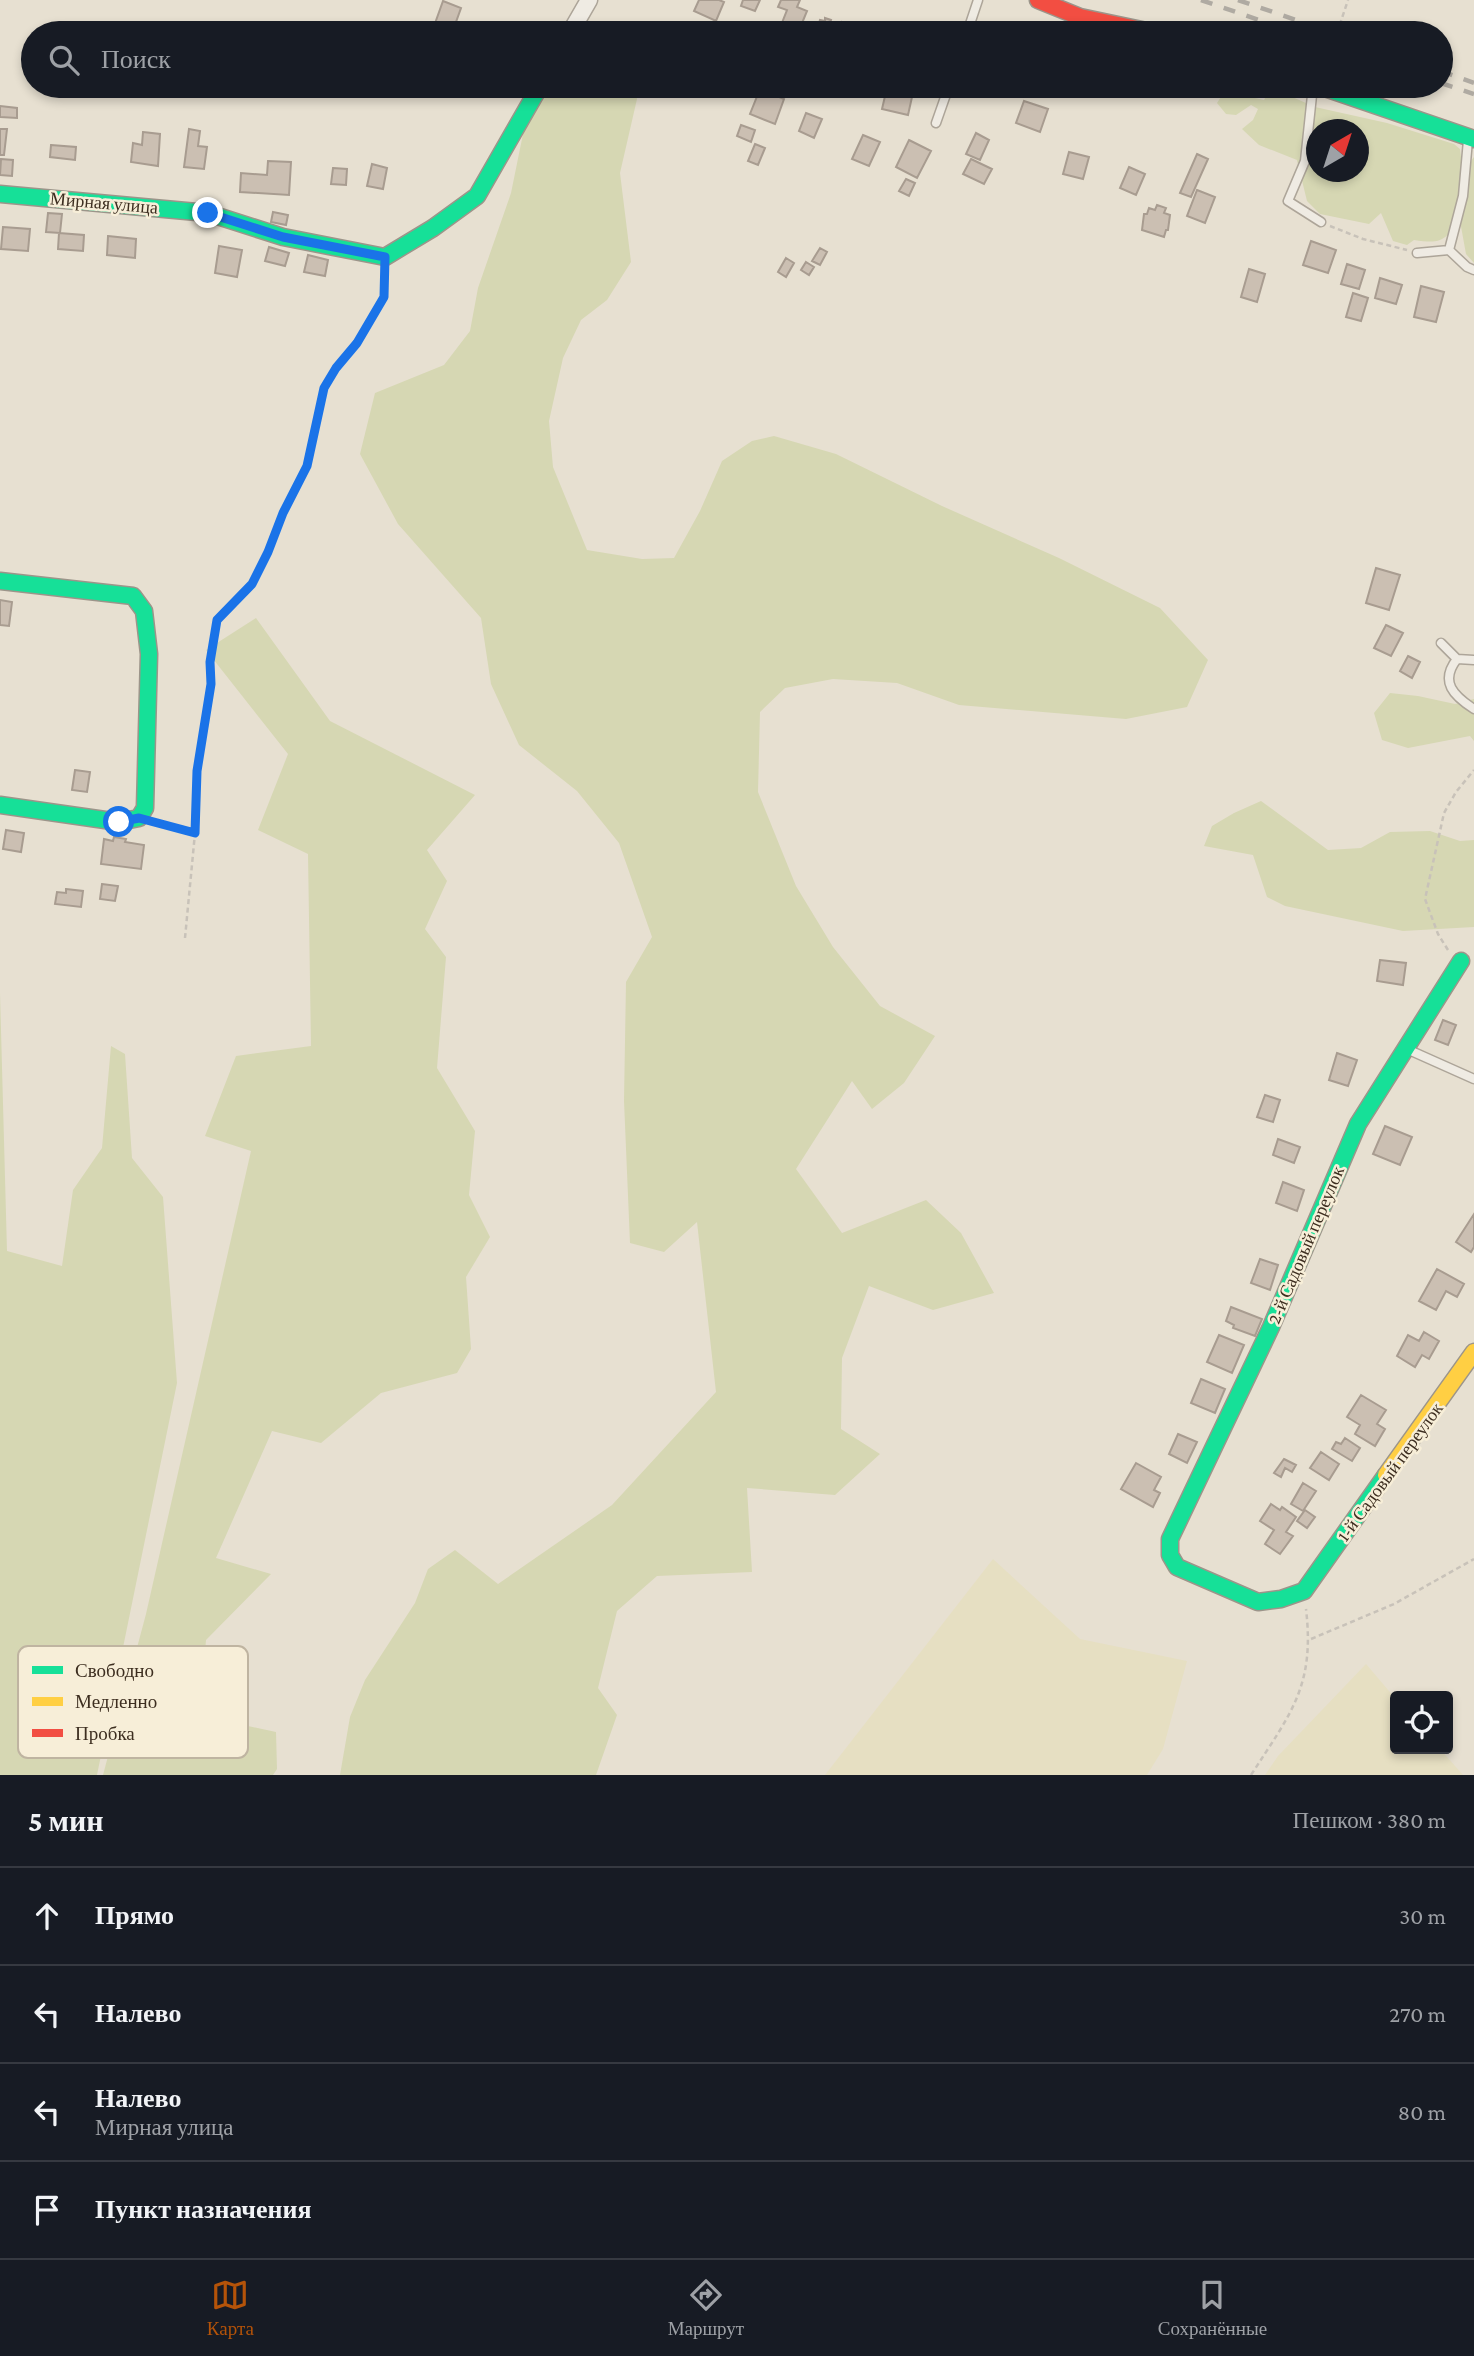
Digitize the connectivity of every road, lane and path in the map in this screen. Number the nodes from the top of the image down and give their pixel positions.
1 (589, 0) edge
2 (978, 0) edge
3 (1038, 0) edge
4 (1348, 0) edge
5 (577, 21) edge
6 (971, 21) edge
7 (1102, 21) edge
8 (1341, 21) edge
9 (533, 98) edge
10 (945, 98) edge
11 (1312, 98) edge
12 (1354, 98) edge
13 (936, 123) dead end
14 (1471, 138) edge
15 (0, 194) edge
16 (1321, 222) joint
17 (1449, 250) junction
18 (1417, 253) joint
19 (385, 257) junction
20 (1474, 270) edge
21 (0, 581) edge
22 (1441, 643) dead end
23 (1457, 659) junction
24 (1474, 660) edge
25 (1474, 709) edge
26 (1474, 770) edge
27 (0, 805) edge
28 (139, 818) junction
29 (195, 833) junction
30 (185, 938) dead end
31 (1459, 964) joint
32 (1406, 1049) junction
33 (1474, 1079) edge
34 (1474, 1352) edge
35 (1474, 1559) edge
36 (1304, 1591) junction
37 (1310, 1639) junction
38 (1251, 1775) edge

1 - 5 street
2 - 6 lane
3 - 7 street
4 - 8 path
9 - 19 street
10 - 13 lane
11 - 16 lane
12 - 14 street
14 - 17 lane
15 - 19 street, Мирная улица
16 - 18 path
17 - 18 lane
17 - 20 lane
19 - 29 path
21 - 28 street
22 - 23 lane
23 - 24 lane
23 - 25 lane
26 - 31 path
27 - 28 street
28 - 29 path
29 - 30 path
31 - 32 street, 2-й Садовый переулок
32 - 33 lane
32 - 36 street, 2-й Садовый переулок
34 - 36 street, 1-й Садовый переулок
35 - 37 path
36 - 37 path
37 - 38 path

